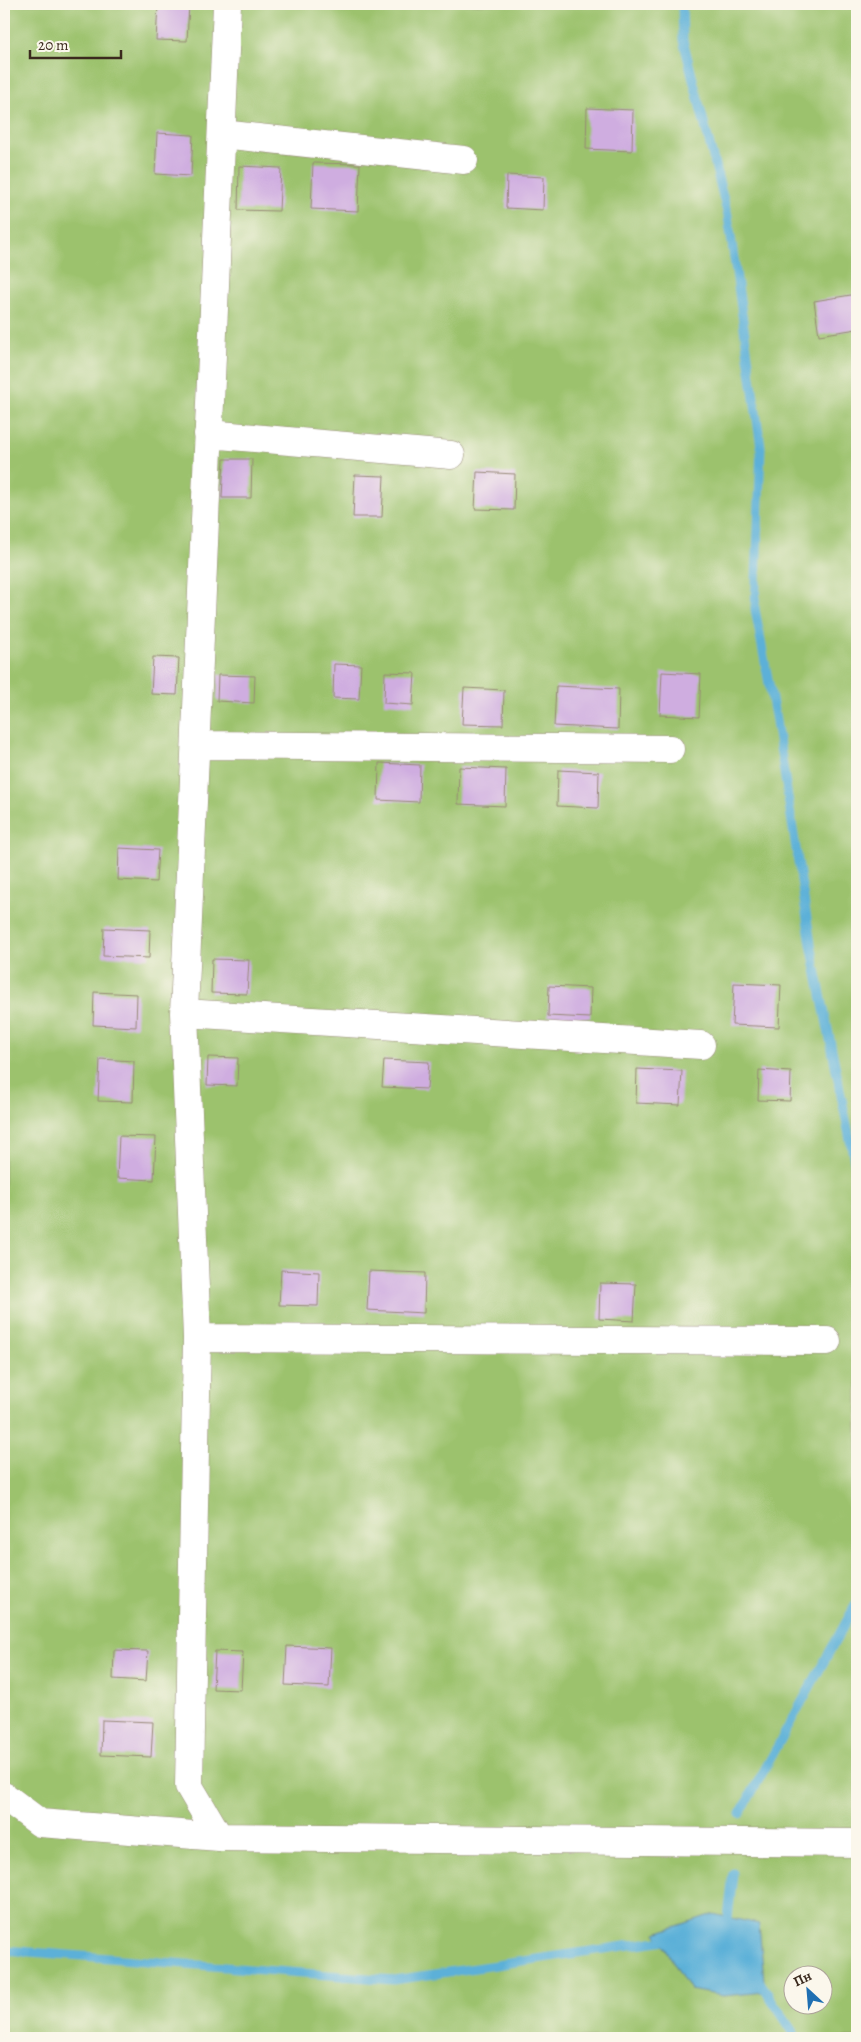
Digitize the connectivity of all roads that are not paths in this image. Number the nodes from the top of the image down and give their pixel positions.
1 (227, 4) edge
2 (222, 134) junction
3 (464, 160) dead end
4 (208, 434) junction
5 (451, 455) dead end
6 (196, 745) junction
7 (670, 749) dead end
8 (184, 1013) junction
9 (701, 1045) dead end
10 (197, 1338) junction
11 (827, 1341) dead end
12 (4, 1796) edge
13 (218, 1837) junction
14 (857, 1843) edge

1 - 2 lane
2 - 3 lane
2 - 4 lane
4 - 5 lane
4 - 6 lane
6 - 7 lane
6 - 8 lane
8 - 9 lane
8 - 10 lane
10 - 11 lane
10 - 13 lane
12 - 13 lane
13 - 14 lane

